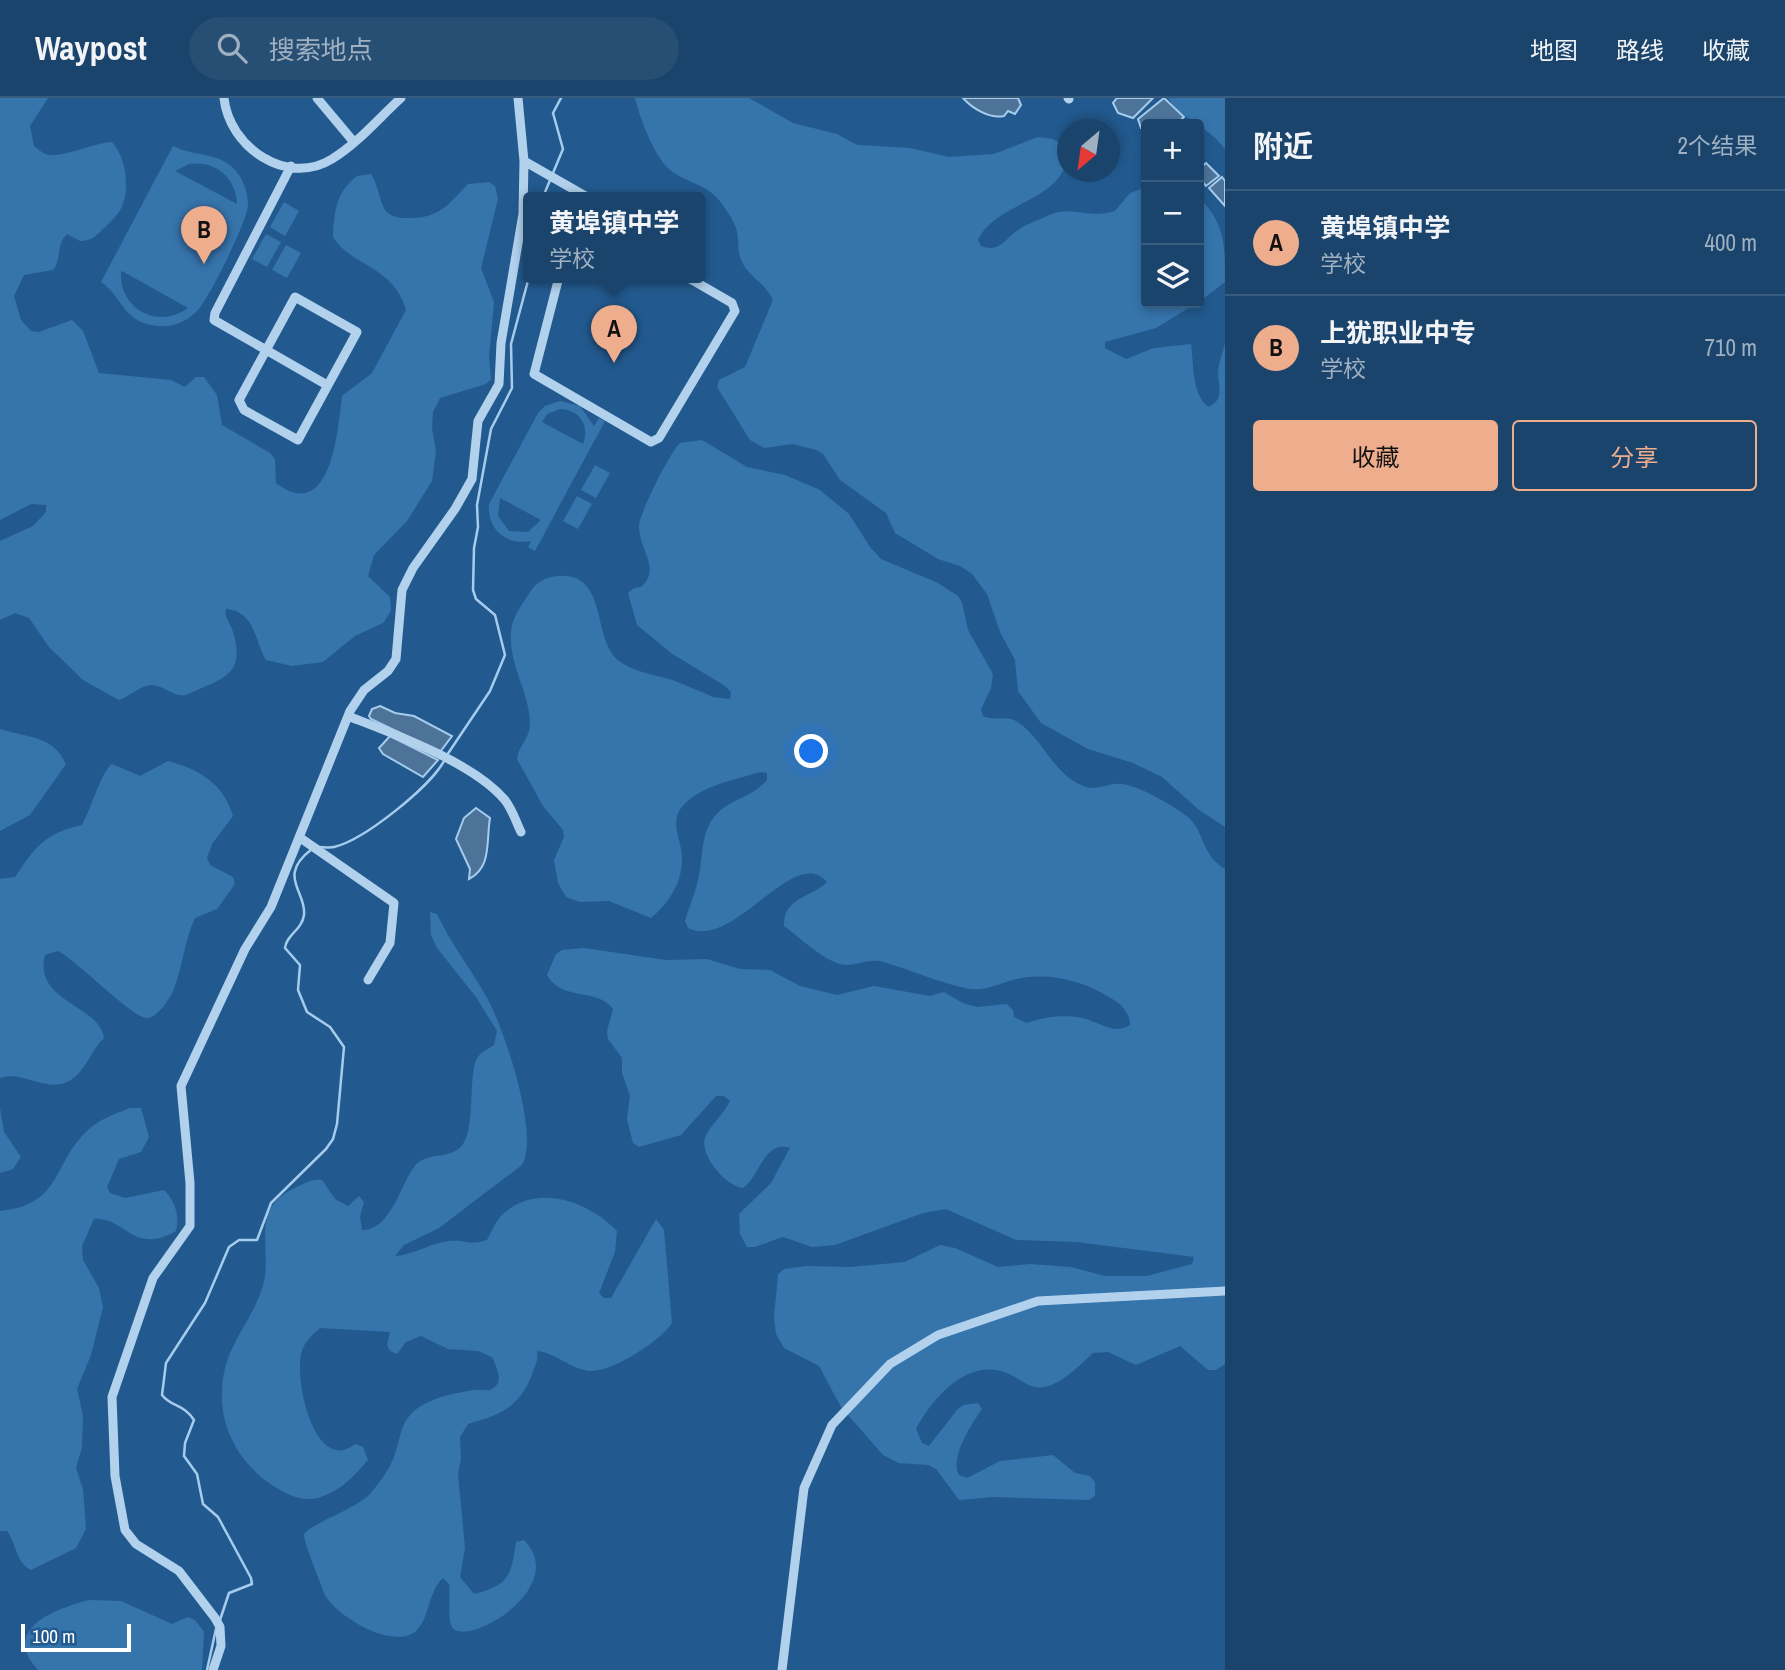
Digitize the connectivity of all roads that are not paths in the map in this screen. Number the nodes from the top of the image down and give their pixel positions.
1 (224, 98) edge
2 (317, 98) edge
3 (518, 98) edge
4 (400, 99) edge
5 (353, 141) junction
6 (524, 160) junction
7 (290, 166) junction
8 (578, 192) edge
9 (557, 283) edge
10 (697, 283) edge
11 (266, 351) junction
12 (327, 385) junction
13 (348, 716) junction
14 (521, 832) dead end
15 (299, 837) junction
16 (368, 980) dead end
17 (1225, 1291) edge
18 (213, 1670) edge
19 (782, 1670) edge

1 - 7 street
2 - 5 street
3 - 6 street
4 - 5 street
5 - 7 street
6 - 8 street
6 - 13 street
7 - 11 street
9 - 10 street
11 - 12 street
11 - 12 street
11 - 12 street
13 - 14 street
13 - 15 street
15 - 16 street
15 - 18 street
17 - 19 street

